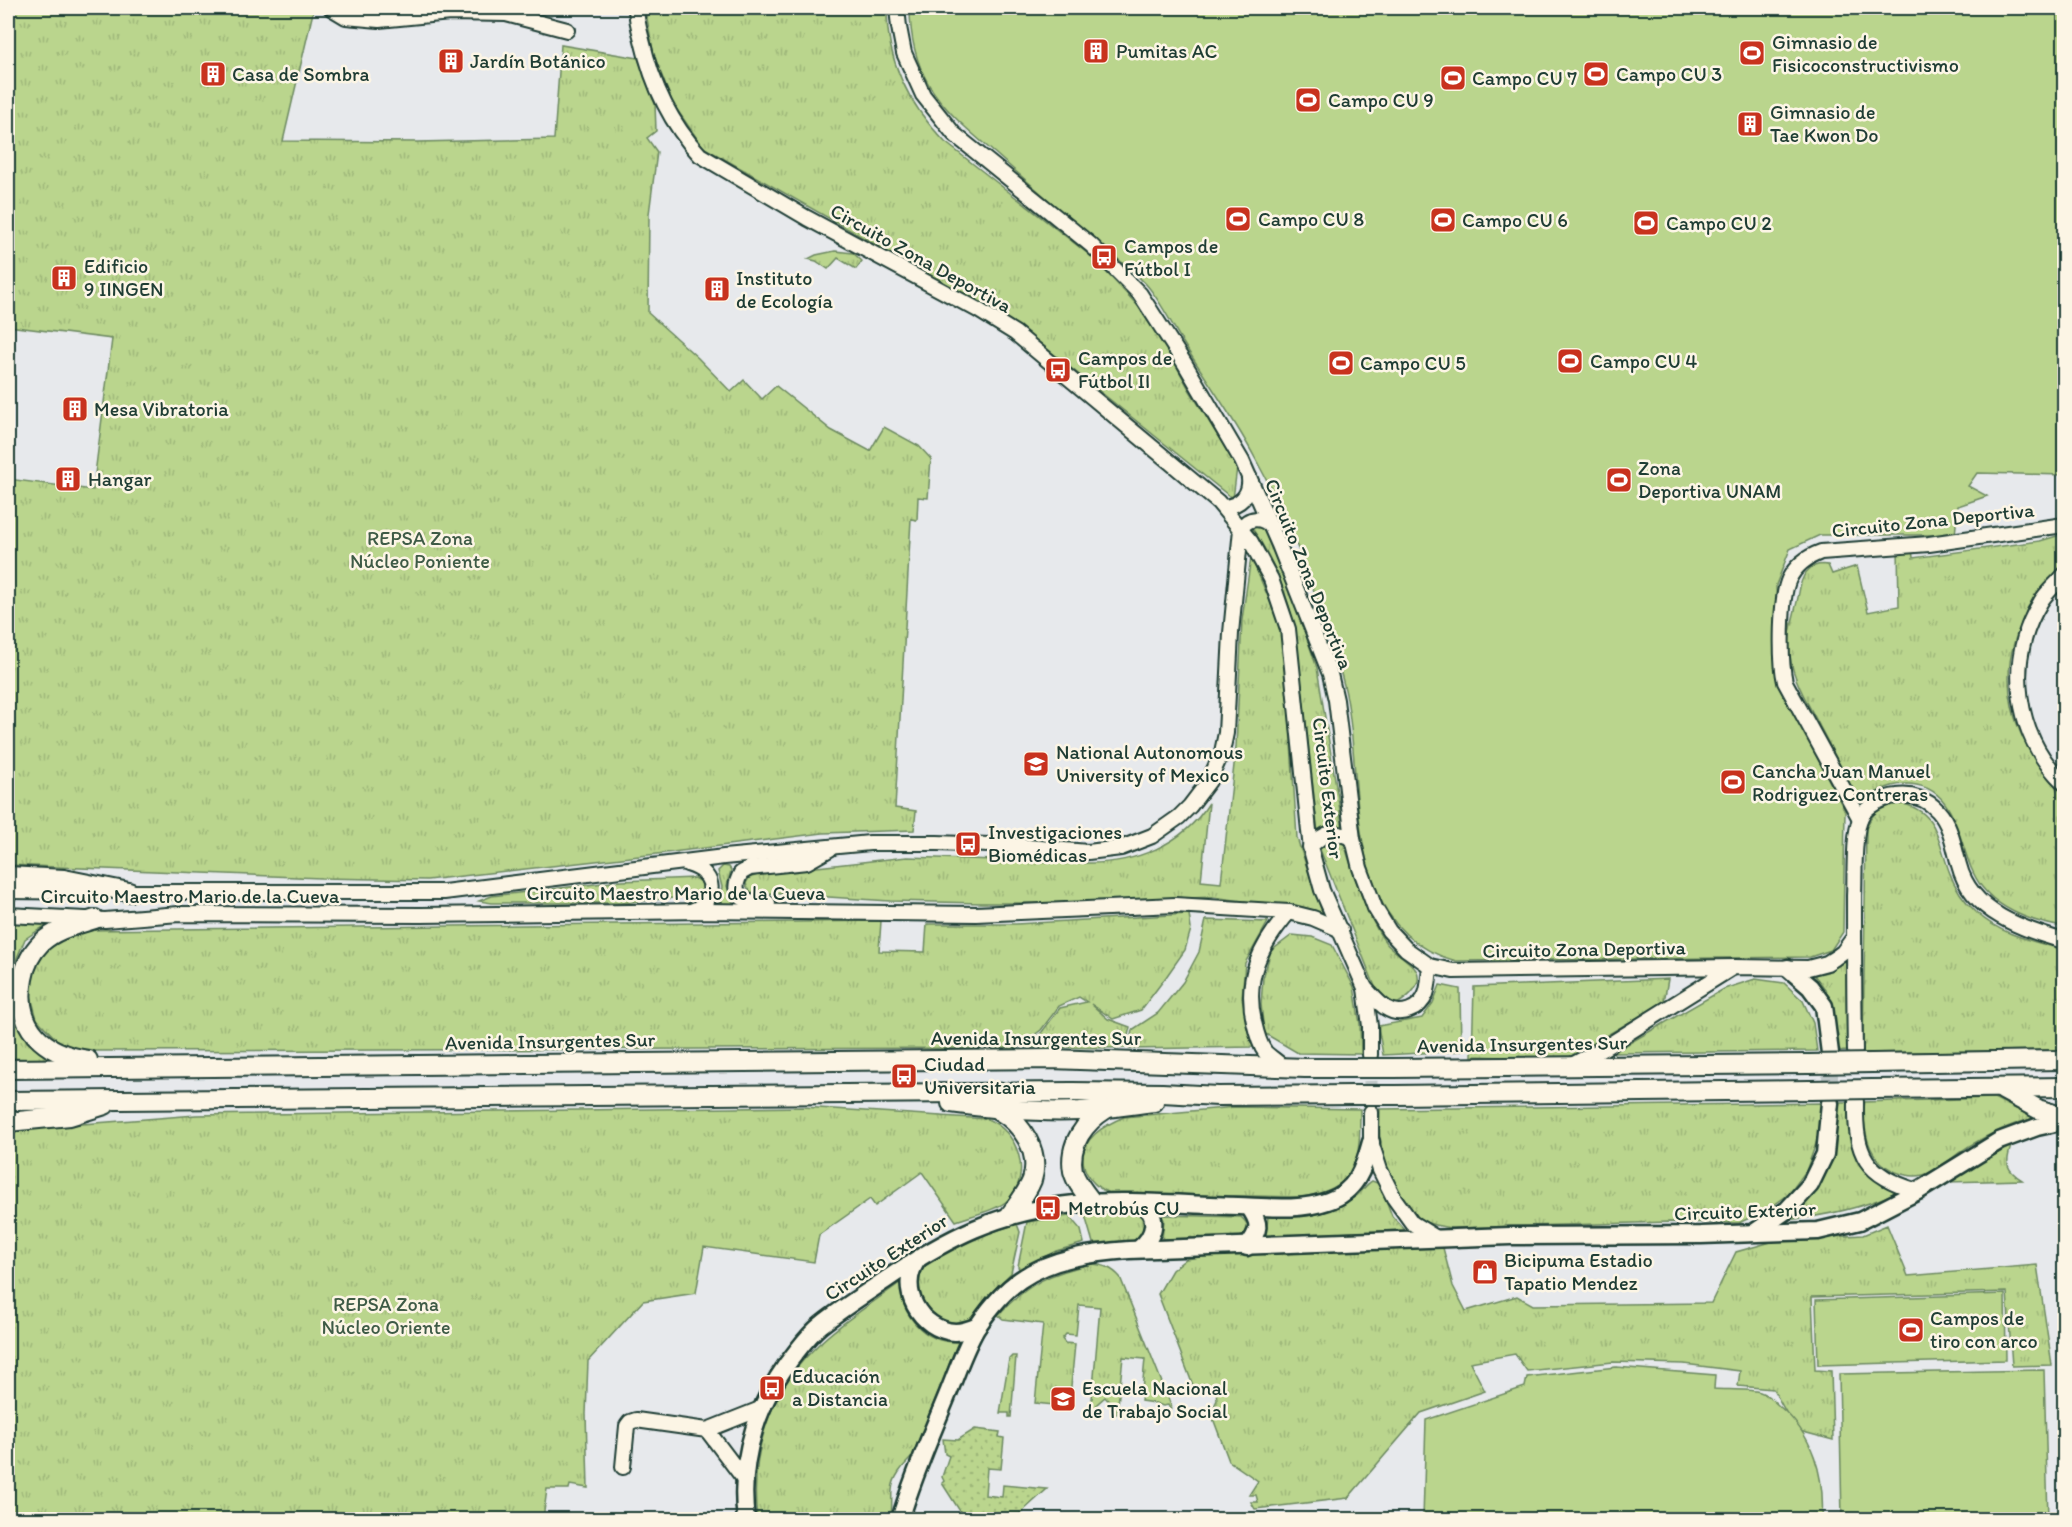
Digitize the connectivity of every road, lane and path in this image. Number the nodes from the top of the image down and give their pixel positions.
1 (331, 8) edge
2 (636, 8) edge
3 (897, 8) edge
4 (567, 30) dead end
5 (1249, 477) junction
6 (1223, 507) junction
7 (2064, 525) edge
8 (1271, 526) junction
9 (1241, 529) junction
10 (2064, 575) edge
11 (2064, 783) edge
12 (1860, 819) junction
13 (1353, 839) junction
14 (835, 846) junction
15 (1310, 847) junction
16 (685, 863) junction
17 (8, 876) edge
18 (8, 891) edge
19 (129, 892) junction
20 (686, 912) junction
21 (842, 912) junction
22 (1289, 912) junction
23 (8, 915) edge
24 (95, 919) junction
25 (1341, 930) junction
26 (1854, 937) junction
27 (2064, 940) edge
28 (1430, 966) junction
29 (1734, 967) junction
30 (1788, 968) junction
31 (1365, 988) junction
32 (1855, 1051) dead end
33 (1830, 1053) tunnel mouth
34 (1370, 1055) tunnel mouth
35 (2064, 1060) edge
36 (1570, 1066) junction
37 (1283, 1067) junction
38 (147, 1068) junction
39 (8, 1069) edge
40 (2064, 1087) edge
41 (2002, 1089) junction
42 (902, 1095) junction
43 (1218, 1096) junction
44 (115, 1100) junction
45 (8, 1101) edge
46 (1856, 1102) dead end
47 (1830, 1103) tunnel mouth
48 (1106, 1109) junction
49 (996, 1110) junction
50 (1371, 1112) tunnel mouth
51 (2064, 1119) edge
52 (8, 1122) edge
53 (1371, 1142) junction
54 (1918, 1191) junction
55 (1093, 1203) junction
56 (1139, 1203) junction
57 (1249, 1207) junction
58 (1009, 1215) junction
59 (1754, 1232) junction
60 (1438, 1239) junction
61 (1247, 1247) junction
62 (1139, 1249) junction
63 (921, 1256) junction
64 (978, 1326) junction
65 (760, 1409) junction
66 (707, 1430) junction
67 (623, 1467) dead end
68 (744, 1479) junction
69 (746, 1520) edge
70 (900, 1520) edge

1 - 4 street
2 - 6 street, Circuito Zona Deportiva
3 - 5 street, Circuito Zona Deportiva
5 - 6 street
5 - 8 street, Circuito Zona Deportiva
6 - 9 street, Circuito Zona Deportiva
7 - 12 street, Circuito Zona Deportiva
8 - 9 street
8 - 13 street, Circuito Zona Deportiva
9 - 14 street, Circuito Maestro Mario de la Cueva
9 - 15 street, Circuito Exterior
10 - 11 street
12 - 26 street
12 - 27 street
13 - 15 street
13 - 28 street, Circuito Zona Deportiva
14 - 16 street, Circuito Maestro Mario de la Cueva
14 - 21 street
15 - 25 street, Circuito Exterior
16 - 19 street, Circuito Maestro Mario de la Cueva
16 - 20 street
17 - 19 main road
18 - 19 street, Circuito Maestro Mario de la Cueva
20 - 21 street, Circuito Maestro Mario de la Cueva
20 - 24 street, Circuito Maestro Mario de la Cueva
21 - 22 street, Circuito Maestro Mario de la Cueva
22 - 25 street, Circuito Maestro Mario de la Cueva
22 - 37 street
23 - 24 street, Circuito Maestro Mario de la Cueva
24 - 38 main road
25 - 31 street, Circuito Exterior
26 - 30 street, Circuito Zona Deportiva
26 - 32 street
28 - 29 street, Circuito Zona Deportiva
28 - 31 street
29 - 30 street, Circuito Zona Deportiva
29 - 36 street
30 - 33 street
31 - 34 street, Circuito Exterior
35 - 36 main road, Avenida Insurgentes Sur, bridge
36 - 37 main road, Avenida Insurgentes Sur, bridge
37 - 38 main road, Avenida Insurgentes Sur
38 - 39 main road, Avenida Insurgentes Sur
40 - 41 main road
41 - 43 main road, bridge
41 - 51 main road
42 - 43 main road
42 - 44 main road
42 - 49 main road
43 - 48 main road
44 - 45 main road
44 - 52 main road
46 - 54 street
47 - 59 street
48 - 49 main road
48 - 55 main road
49 - 58 main road
50 - 53 street, Circuito Exterior
51 - 54 street, Circuito Exterior
53 - 57 street, Circuito Exterior
53 - 60 street, Circuito Exterior
54 - 59 street, Circuito Exterior
55 - 56 street, Circuito Exterior
55 - 58 street, Circuito Exterior
56 - 57 street, Circuito Exterior
56 - 62 street
57 - 61 street
58 - 63 street, Circuito Exterior
59 - 60 street, Circuito Exterior
60 - 61 street, Circuito Exterior
61 - 62 street, Circuito Exterior
62 - 64 street, Circuito Exterior
63 - 64 street
63 - 65 street, Circuito Exterior
64 - 70 street, Circuito Exterior
65 - 66 street
65 - 68 street, Circuito Exterior
66 - 67 street
66 - 68 street
68 - 69 street, Circuito Exterior

